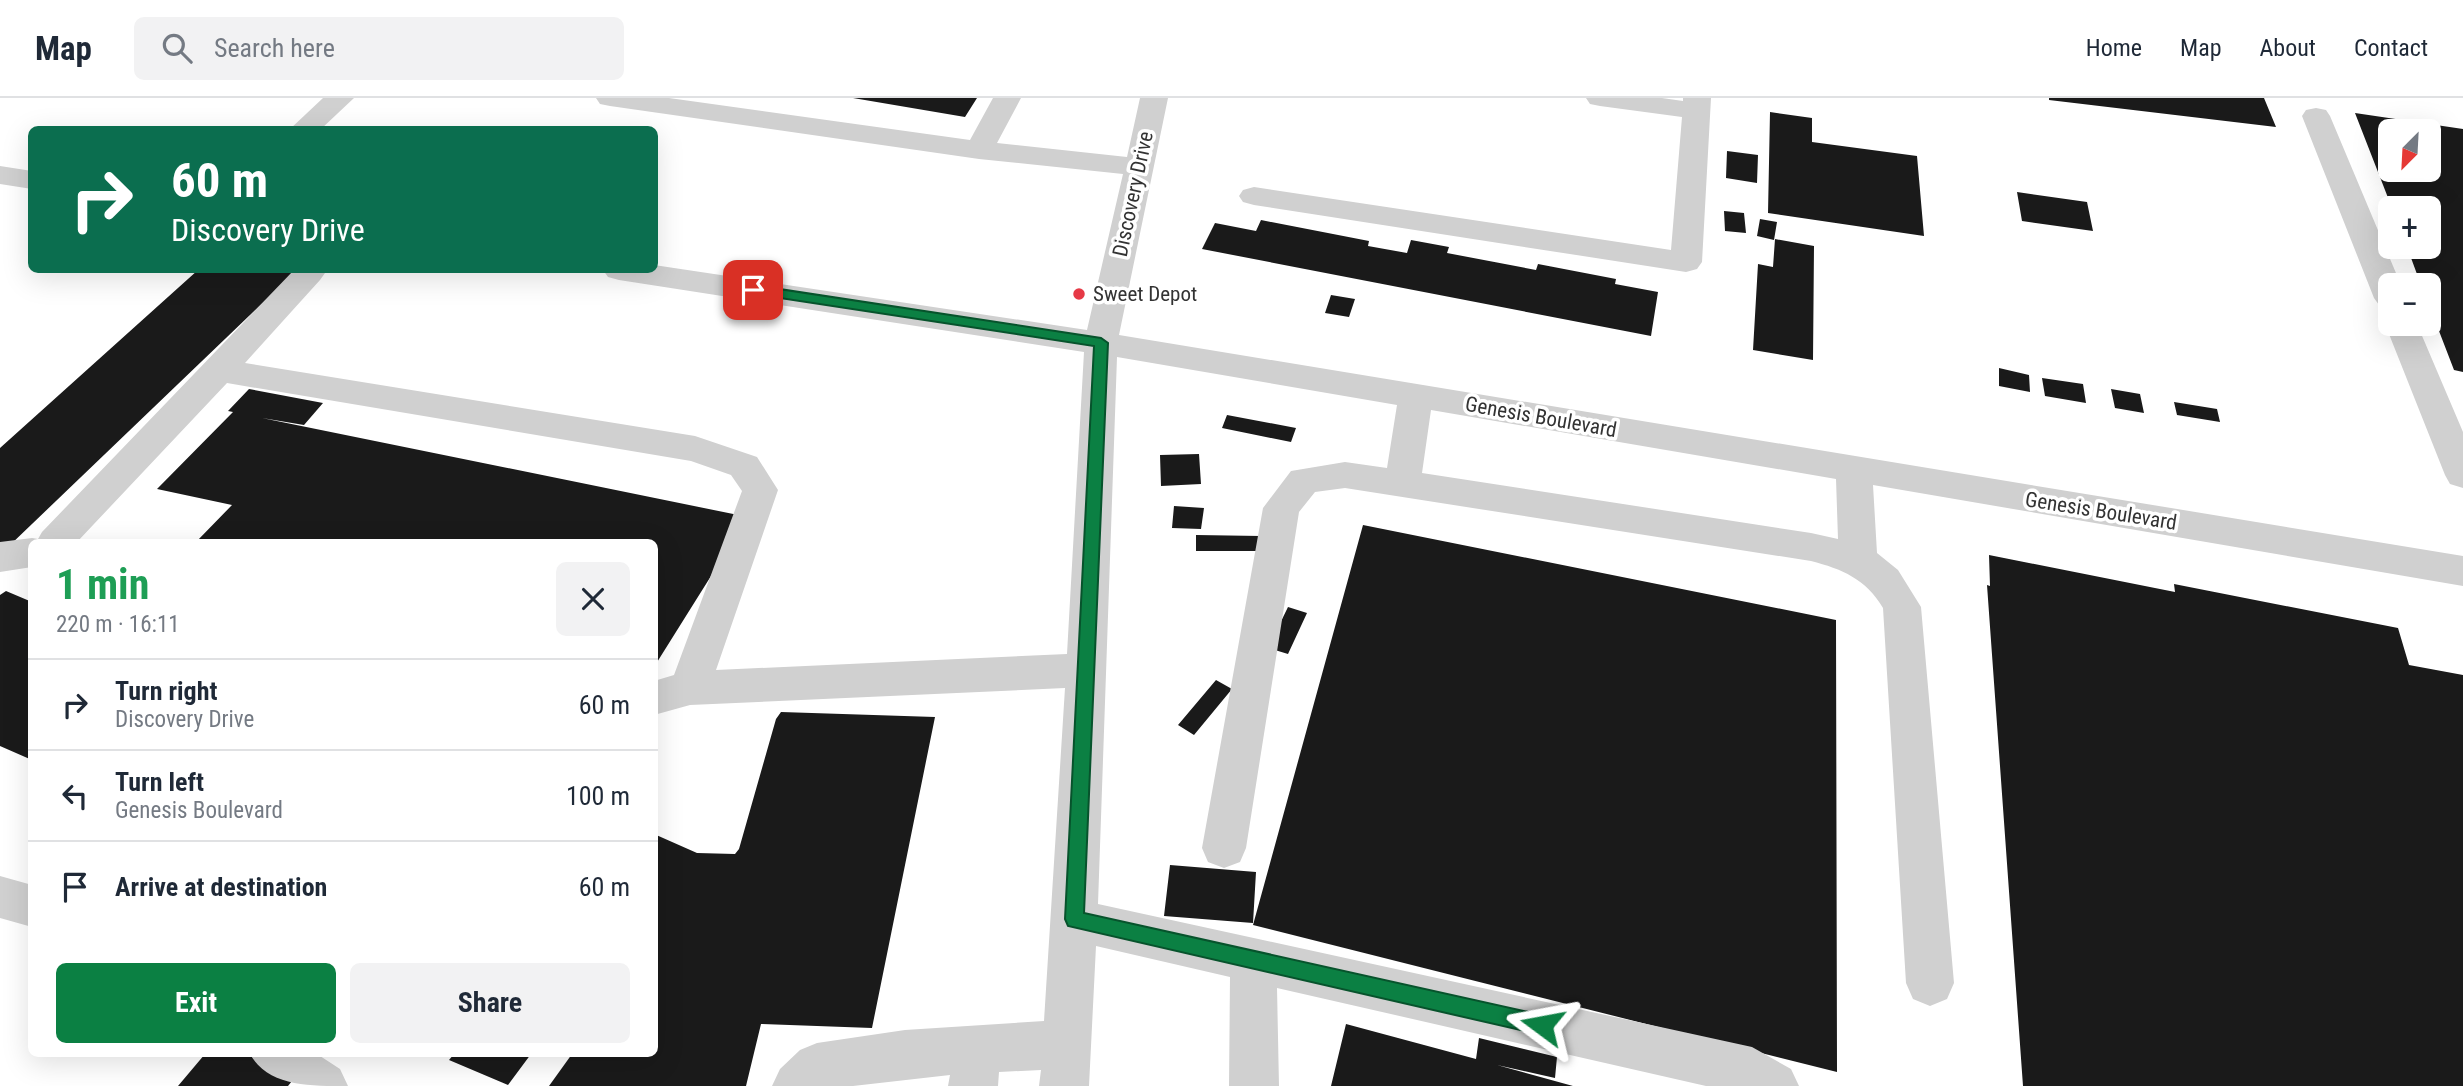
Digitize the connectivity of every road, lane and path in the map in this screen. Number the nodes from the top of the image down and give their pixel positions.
1 (340, 98) edge
2 (370, 98) edge
3 (610, 98) edge
4 (1007, 98) edge
5 (1154, 98) edge
6 (1600, 98) edge
7 (1696, 104) edge
8 (2316, 116) dead end
9 (308, 126) edge
10 (340, 126) edge
11 (979, 149) junction
12 (1138, 167) junction
13 (0, 175) edge
14 (28, 179) edge
15 (1254, 196) dead end
16 (309, 273) dead end
17 (639, 273) edge
18 (2380, 273) edge
19 (2406, 336) edge
20 (1101, 343) junction
21 (219, 370) junction
22 (1416, 396) junction
23 (1854, 470) junction
24 (2463, 475) edge
25 (1402, 484) junction
26 (58, 539) edge
27 (28, 553) edge
28 (0, 557) edge
29 (1858, 558) junction
30 (2463, 571) edge
31 (1086, 670) junction
32 (672, 693) edge
33 (1224, 848) dead end
34 (0, 897) edge
35 (28, 905) edge
36 (1075, 919) junction
37 (1253, 960) junction
38 (1930, 983) dead end
39 (279, 1057) edge
40 (1065, 1065) edge
41 (976, 1068) edge
42 (323, 1086) edge
43 (797, 1086) edge
44 (1254, 1086) edge
45 (1774, 1086) edge

1 - 9 street
2 - 10 street
3 - 11 street
4 - 11 street
5 - 12 street, Discovery Drive
6 - 7 street
7 - 15 street
8 - 18 street
11 - 12 street
12 - 20 street, Discovery Drive
13 - 14 street
16 - 21 street
17 - 20 street, Genesis Boulevard
19 - 24 street
20 - 22 street, Genesis Boulevard
20 - 31 street, Discovery Drive
21 - 26 street
21 - 32 street
22 - 23 street, Genesis Boulevard
22 - 25 street
23 - 29 street
23 - 30 street, Genesis Boulevard
25 - 29 street
25 - 33 street
27 - 28 street
29 - 38 street
31 - 32 street
31 - 36 street, Discovery Drive
34 - 35 street
36 - 37 street
36 - 40 street, Discovery Drive
37 - 44 street
37 - 45 street
39 - 42 street
40 - 41 street
41 - 43 street

